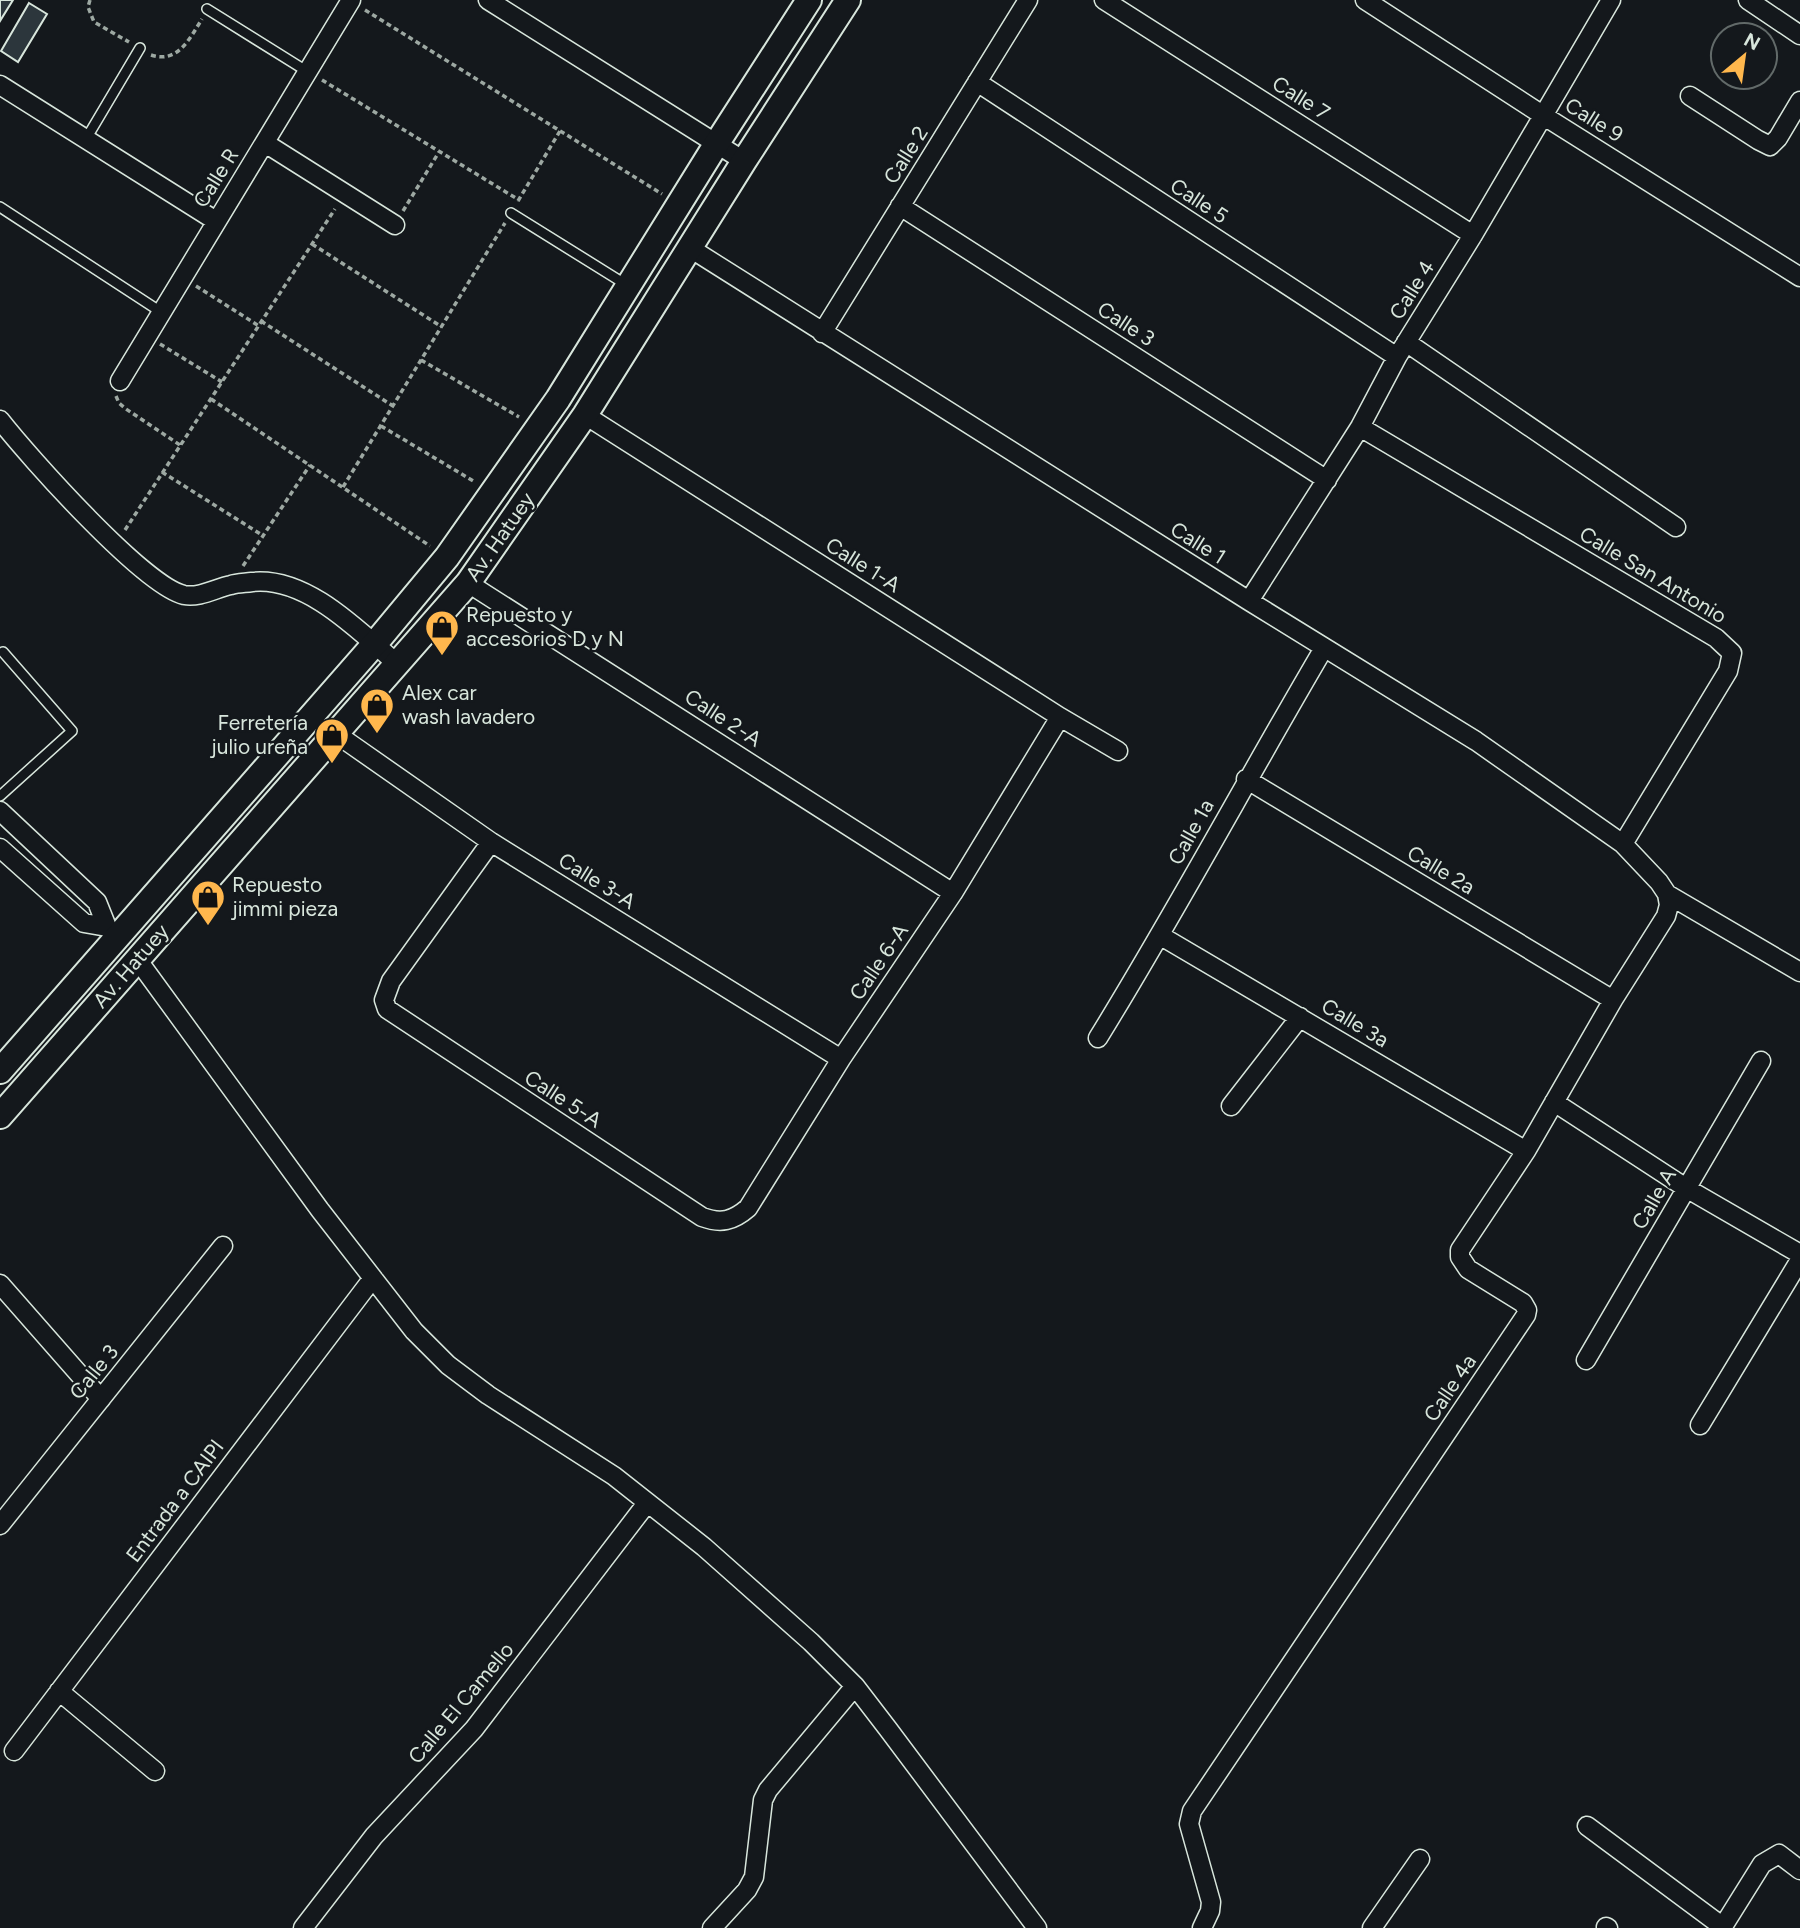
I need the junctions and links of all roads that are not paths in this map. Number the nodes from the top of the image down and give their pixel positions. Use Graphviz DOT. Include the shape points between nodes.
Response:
graph roads {
  1 [pos="488,0"];
  2 [pos="809,0"];
  3 [pos="848,0"];
  4 [pos="1028,0"];
  5 [pos="1104,0"];
  6 [pos="1365,0"];
  7 [pos="1611,0"];
  8 [pos="1748,0"];
  9 [pos="351,1"];
  10 [pos="208,9"];
  11 [pos="1800,35"];
  12 [pos="140,48"];
  13 [pos="308,72"];
  14 [pos="977,82"];
  15 [pos="0,85"];
  16 [pos="1690,96"];
  17 [pos="1800,102"];
  18 [pos="1544,116"];
  19 [pos="86,139"];
  20 [pos="265,143"];
  21 [pos="717,143"];
  22 [pos="744,161"];
  23 [pos="900,206"];
  24 [pos="0,207"];
  25 [pos="511,213"];
  26 [pos="216,221"];
  27 [pos="395,225"];
  28 [pos="1473,235"];
  29 [pos="690,248"];
  30 [pos="1800,276"];
  31 [pos="629,287"];
  32 [pos="162,312"];
  33 [pos="822,333"];
  34 [pos="1402,349"];
  35 [pos="120,381"];
  36 [pos="586,415"];
  37 [pos="0,420"];
  38 [pos="1360,427"];
  39 [pos="1327,480"];
  40 [pos="1676,527"];
  41 [pos="468,583"];
  42 [pos="1249,601"];
  43 [pos="374,644"];
  44 [pos="1324,648"];
  45 [pos="3,652"];
  46 [pos="396,663"];
  47 [pos="1060,717"];
  48 [pos="335,733"];
  49 [pos="1118,751"];
  50 [pos="1246,779"];
  51 [pos="0,796"];
  52 [pos="0,811"];
  53 [pos="491,842"];
  54 [pos="1623,844"];
  55 [pos="2,854"];
  56 [pos="953,893"];
  57 [pos="1667,894"];
  58 [pos="112,932"];
  59 [pos="1161,936"];
  60 [pos="137,959"];
  61 [pos="1800,972"];
  62 [pos="1613,1000"];
  63 [pos="1300,1017"];
  64 [pos="1098,1038"];
  65 [pos="841,1059"];
  66 [pos="1761,1061"];
  67 [pos="0,1071"];
  68 [pos="1553,1102"];
  69 [pos="1231,1106"];
  70 [pos="0,1116"];
  71 [pos="1526,1151"];
  72 [pos="1686,1188"];
  73 [pos="726,1221"];
  74 [pos="223,1246"];
  75 [pos="1800,1254"];
  76 [pos="1800,1260"];
  77 [pos="373,1278"];
  78 [pos="0,1284"];
  79 [pos="1586,1360"];
  80 [pos="101,1399"];
  81 [pos="1700,1425"];
  82 [pos="647,1503"];
  83 [pos="0,1525"];
  84 [pos="855,1686"];
  85 [pos="59,1691"];
  86 [pos="14,1751"];
  87 [pos="155,1771"];
  88 [pos="1587,1826"];
  89 [pos="1420,1859"];
  90 [pos="1800,1870"];
  91 [pos="303,1928"];
  92 [pos="712,1928"];
  93 [pos="1037,1928"];
  94 [pos="1202,1928"];
  95 [pos="1372,1928"];
  96 [pos="1722,1928"];
  1 -- 21 [label="street"];
  2 -- 21 [label="main road, Av. Hatuey"];
  3 -- 22 [label="main road, Av. Hatuey"];
  4 -- 14 [label="street, Calle 2"];
  5 -- 28 [label="street, Calle 7"];
  6 -- 18 [label="street, Calle 9"];
  7 -- 18 [label="street, Calle 4"];
  8 -- 11 [label="street"];
  9 -- 13 [label="street, Calle R"];
  10 -- 13 [label="lane"];
  12 -- 19 [label="lane"];
  13 -- 20 [label="street, Calle R"];
  14 -- 23 [label="street, Calle 2"];
  14 -- 34 [label="street, Calle 5"];
  15 -- 19 [label="street"];
  16 -- 17 [label="street" via="1770,146"];
  18 -- 28 [label="street, Calle 4"];
  18 -- 30 [label="street, Calle 9"];
  19 -- 26 [label="street"];
  20 -- 26 [label="street, Calle R"];
  20 -- 27 [label="street"];
  21 -- 22 [label="street"];
  21 -- 31 [label="main road, Av. Hatuey"];
  22 -- 29 [label="main road, Av. Hatuey"];
  23 -- 33 [label="street, Calle 2"];
  23 -- 39 [label="street, Calle 3"];
  24 -- 32 [label="lane"];
  25 -- 31 [label="lane"];
  26 -- 32 [label="street, Calle R"];
  28 -- 34 [label="street, Calle 4"];
  29 -- 33 [label="street, Calle 1"];
  29 -- 36 [label="main road, Av. Hatuey"];
  31 -- 43 [label="main road, Av. Hatuey" via="447,557"];
  32 -- 35 [label="street, Calle R"];
  33 -- 42 [label="street, Calle 1"];
  34 -- 38 [label="street, Calle 4"];
  34 -- 40 [label="street, Calle 5"];
  36 -- 41 [label="main road, Av. Hatuey"];
  36 -- 47 [label="street, Calle 1-A"];
  37 -- 43 [label="street" via="25,452 153,579 187,596 266,581 297,589 333,610"];
  38 -- 39 [label="street, Calle 4"];
  38 -- 54 [label="street, Calle San Antonio" via="1716,638 1732,653 1728,671"];
  39 -- 42 [label="street, Calle 4"];
  41 -- 46 [label="main road, Av. Hatuey"];
  41 -- 56 [label="street, Calle 2-A"];
  42 -- 44 [label="street, Calle 1"];
  43 -- 46 [label="street"];
  43 -- 58 [label="main road, Av. Hatuey"];
  44 -- 50 [label="street, Calle 1a"];
  44 -- 54 [label="street, Calle 1" via="1476,741"];
  45 -- 51 [label="lane" via="72,731"];
  46 -- 48 [label="main road, Av. Hatuey"];
  47 -- 49 [label="street, Calle 1-A"];
  47 -- 56 [label="street, Calle 6-A"];
  48 -- 53 [label="street, Calle 3-A"];
  48 -- 60 [label="main road, Av. Hatuey"];
  50 -- 59 [label="street, Calle 1a"];
  50 -- 62 [label="street, Calle 2a"];
  52 -- 58 [label="street" via="97,902"];
  53 -- 65 [label="street, Calle 3-A"];
  53 -- 73 [label="street, Calle 5-A" via="391,981 384,1000 387,1009 702,1217"];
  54 -- 57 [label="street, Calle 1"];
  55 -- 58 [label="street" via="84,923"];
  56 -- 65 [label="street, Calle 6-A"];
  57 -- 61 [label="street"];
  57 -- 62 [label="street, Calle 4a" via="1666,916"];
  58 -- 67 [label="main road, Av. Hatuey"];
  59 -- 63 [label="street, Calle 3a"];
  59 -- 64 [label="street, Calle 1a"];
  60 -- 70 [label="main road, Av. Hatuey"];
  60 -- 77 [label="street"];
  62 -- 68 [label="street, Calle 4a"];
  63 -- 69 [label="street"];
  63 -- 71 [label="street, Calle 3a"];
  65 -- 73 [label="street, Calle 6-A" via="748,1208"];
  66 -- 72 [label="street, Calle A"];
  68 -- 71 [label="street, Calle 4a"];
  68 -- 72 [label="street"];
  71 -- 94 [label="street, Calle 4a" via="1464,1243 1460,1257 1468,1269 1523,1303 1526,1315 1192,1811 1189,1824 1212,1902"];
  72 -- 75 [label="street"];
  72 -- 79 [label="street, Calle A"];
  74 -- 80 [label="street, Calle 3"];
  76 -- 81 [label="street"];
  77 -- 82 [label="street" via="414,1331 448,1365"];
  77 -- 85 [label="street, Entrada a CAIPI"];
  78 -- 80 [label="street"];
  80 -- 83 [label="street, Calle 3"];
  82 -- 84 [label="street" via="811,1642"];
  82 -- 91 [label="street, Calle El Camello" via="474,1729 374,1836"];
  84 -- 92 [label="street" via="768,1790 754,1877"];
  84 -- 93 [label="street"];
  85 -- 86 [label="street, Entrada a CAIPI"];
  85 -- 87 [label="street"];
  88 -- 96 [label="street"];
  89 -- 95 [label="street"];
  90 -- 96 [label="street" via="1779,1854 1762,1864"];
}
